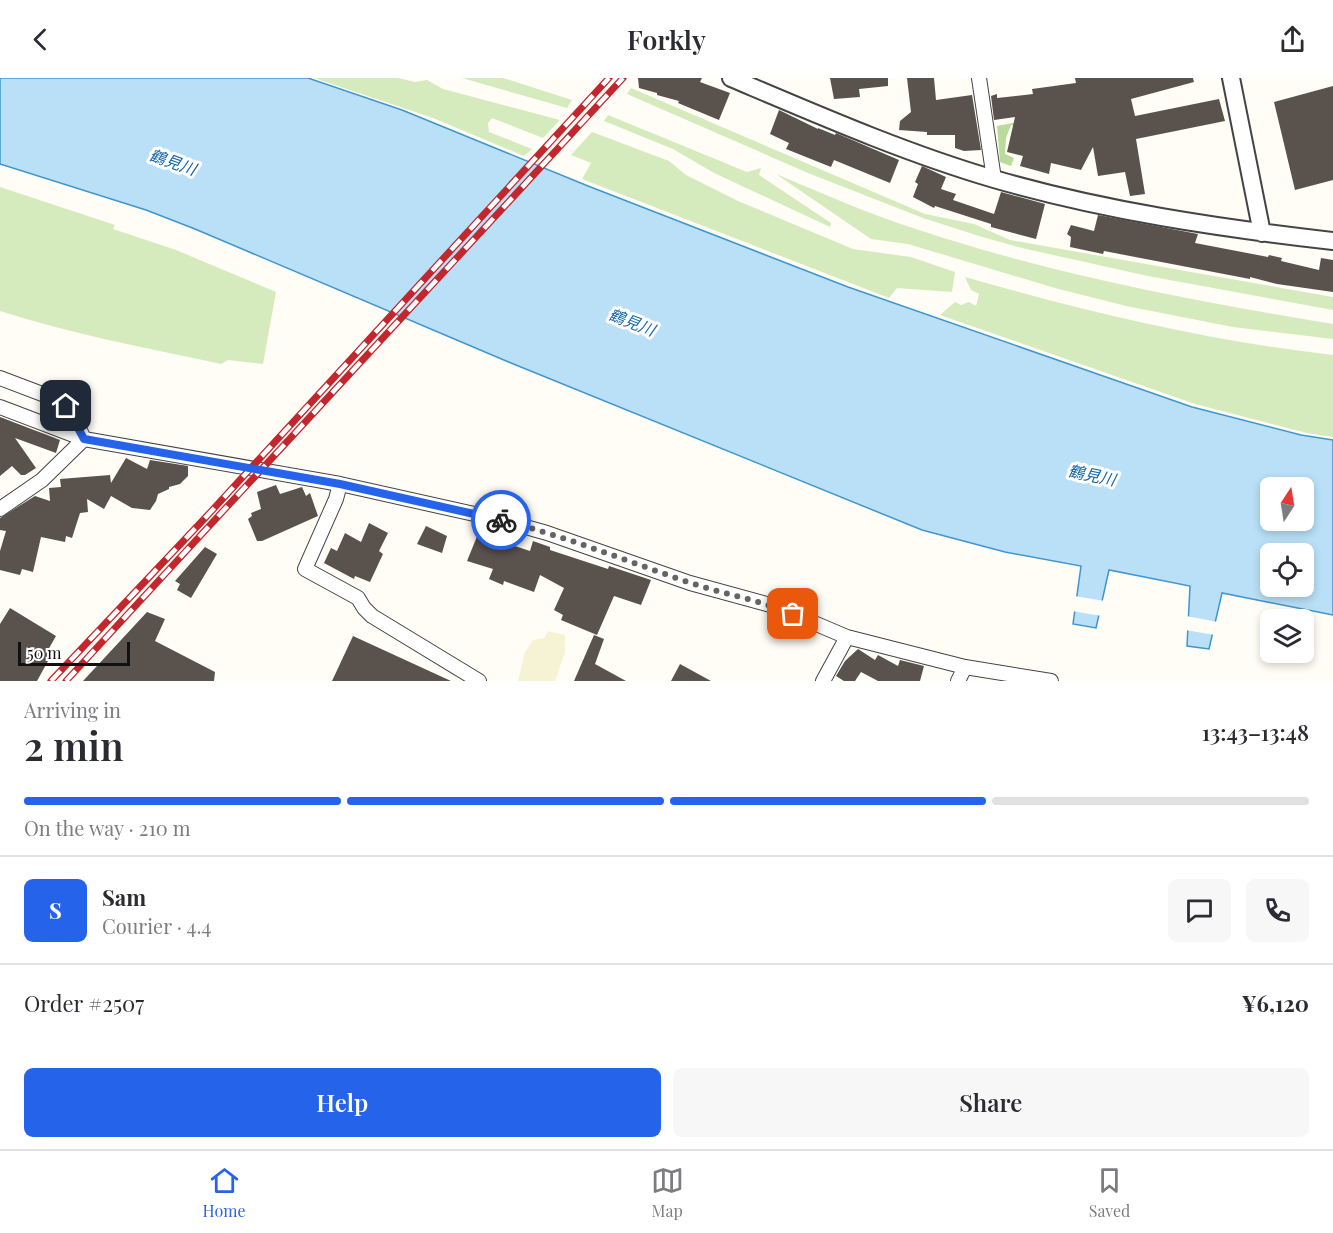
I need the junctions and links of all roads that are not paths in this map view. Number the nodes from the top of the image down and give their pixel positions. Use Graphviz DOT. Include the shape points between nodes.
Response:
graph roads {
  1 [pos="979,78"];
  2 [pos="1231,78"];
  3 [pos="738,80"];
  4 [pos="993,178"];
  5 [pos="1262,233"];
  6 [pos="1333,241"];
  7 [pos="0,378"];
  8 [pos="0,407"];
  9 [pos="84,439"];
  10 [pos="340,484"];
  11 [pos="0,509"];
  12 [pos="847,637"];
  13 [pos="965,667"];
  14 [pos="479,681"];
  15 [pos="823,681"];
  16 [pos="958,681"];
  17 [pos="1051,681"];
  1 -- 4 [label="street"];
  2 -- 5 [label="street"];
  3 -- 4 [label="street" via="845,125"];
  4 -- 5 [label="street" via="1129,211"];
  5 -- 6 [label="street"];
  7 -- 9 [label="street" via="58,400 72,413"];
  8 -- 9 [label="street"];
  9 -- 10 [label="street"];
  9 -- 11 [label="street" via="42,480"];
  10 -- 12 [label="street" via="525,526 690,583 774,606"];
  10 -- 14 [label="street" via="305,569 358,598 372,616"];
  12 -- 13 [label="street"];
  12 -- 15 [label="street"];
  13 -- 16 [label="street"];
  13 -- 17 [label="street"];
}
